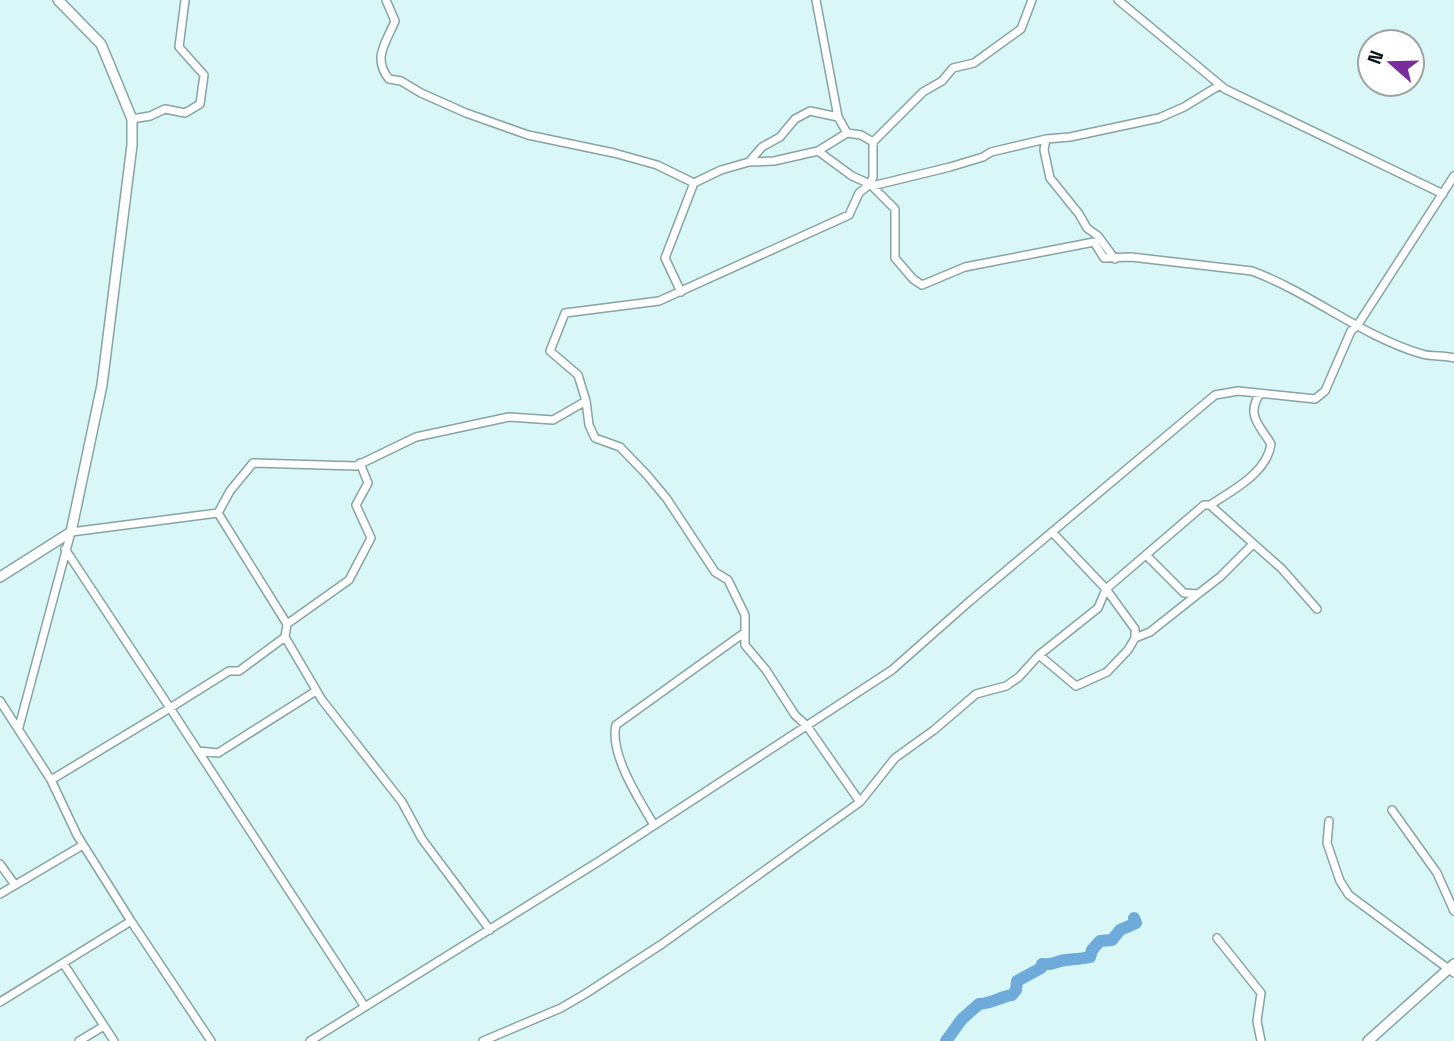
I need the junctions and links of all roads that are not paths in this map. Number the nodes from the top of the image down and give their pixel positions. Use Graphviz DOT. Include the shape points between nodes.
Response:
graph roads {
  1 [pos="58,0"];
  2 [pos="185,0"];
  3 [pos="386,0"];
  4 [pos="817,0"];
  5 [pos="1032,0"];
  6 [pos="1118,0"];
  7 [pos="1220,85"];
  8 [pos="838,117"];
  9 [pos="132,119"];
  10 [pos="847,133"];
  11 [pos="1046,139"];
  12 [pos="873,142"];
  13 [pos="818,151"];
  14 [pos="749,162"];
  15 [pos="1454,176"];
  16 [pos="694,183"];
  17 [pos="871,185"];
  18 [pos="1443,194"];
  19 [pos="1115,259"];
  20 [pos="681,292"];
  21 [pos="1357,326"];
  22 [pos="1454,358"];
  23 [pos="1261,394"];
  24 [pos="586,401"];
  25 [pos="360,463"];
  26 [pos="1210,505"];
  27 [pos="218,513"];
  28 [pos="71,532"];
  29 [pos="1053,533"];
  30 [pos="59,540"];
  31 [pos="1252,545"];
  32 [pos="66,551"];
  33 [pos="1146,555"];
  34 [pos="0,577"];
  35 [pos="1106,589"];
  36 [pos="1198,594"];
  37 [pos="1317,609"];
  38 [pos="287,624"];
  39 [pos="744,633"];
  40 [pos="285,637"];
  41 [pos="1135,638"];
  42 [pos="1039,655"];
  43 [pos="316,691"];
  44 [pos="0,701"];
  45 [pos="170,708"];
  46 [pos="807,726"];
  47 [pos="19,727"];
  48 [pos="198,751"];
  49 [pos="51,780"];
  50 [pos="860,802"];
  51 [pos="1392,810"];
  52 [pos="1329,821"];
  53 [pos="654,825"];
  54 [pos="83,845"];
  55 [pos="0,864"];
  56 [pos="15,885"];
  57 [pos="0,894"];
  58 [pos="1454,911"];
  59 [pos="131,921"];
  60 [pos="490,930"];
  61 [pos="1217,938"];
  62 [pos="63,963"];
  63 [pos="1452,969"];
  64 [pos="0,1002"];
  65 [pos="365,1007"];
  66 [pos="104,1026"];
  67 [pos="79,1041"];
  68 [pos="114,1041"];
  69 [pos="211,1041"];
  70 [pos="310,1041"];
  71 [pos="483,1041"];
  72 [pos="1261,1041"];
  73 [pos="1368,1041"];
  1 -- 9 [label="street" via="101,44"];
  2 -- 9 [label="street" via="179,47 204,75 200,104 185,113 165,108"];
  3 -- 16 [label="street" via="395,21 379,58 389,79 528,135 657,165"];
  4 -- 8 [label="street"];
  5 -- 12 [label="street" via="1021,29 974,63 953,68"];
  6 -- 7 [label="street"];
  7 -- 11 [label="street" via="1159,118"];
  7 -- 18 [label="street"];
  8 -- 10 [label="street"];
  8 -- 14 [label="street" via="810,111"];
  9 -- 28 [label="street" via="102,385"];
  10 -- 12 [label="street"];
  10 -- 13 [label="street"];
  11 -- 17 [label="street"];
  11 -- 19 [label="street" via="1050,178"];
  12 -- 17 [label="street"];
  13 -- 14 [label="street"];
  13 -- 17 [label="street"];
  14 -- 16 [label="street"];
  15 -- 18 [label="street"];
  16 -- 20 [label="street" via="665,258"];
  17 -- 19 [label="street" via="895,209 895,258 922,285 965,267 1094,242 1104,258"];
  17 -- 20 [label="street" via="859,193 849,215"];
  18 -- 21 [label="street"];
  19 -- 21 [label="street" via="1252,271"];
  20 -- 24 [label="street" via="650,304 565,313 550,351 578,375"];
  21 -- 22 [label="street" via="1423,354"];
  21 -- 23 [label="street" via="1325,391 1315,399"];
  23 -- 26 [label="street" via="1254,410 1256,424 1271,444 1269,458"];
  23 -- 29 [label="street" via="1215,394"];
  24 -- 25 [label="street" via="553,420 509,417 416,437"];
  24 -- 39 [label="street" via="595,438 620,447 647,475 715,572 728,580 746,615"];
  25 -- 27 [label="street" via="253,463"];
  25 -- 38 [label="street" via="368,483 356,505 371,538 349,580"];
  26 -- 31 [label="street"];
  26 -- 33 [label="street" via="1204,505"];
  27 -- 28 [label="street"];
  27 -- 38 [label="street"];
  28 -- 30 [label="street"];
  28 -- 32 [label="street"];
  29 -- 35 [label="street"];
  29 -- 46 [label="street" via="892,670"];
  30 -- 32 [label="street"];
  30 -- 34 [label="street"];
  31 -- 36 [label="street"];
  31 -- 37 [label="street" via="1282,569"];
  32 -- 45 [label="street"];
  32 -- 47 [label="street"];
  33 -- 35 [label="street"];
  33 -- 36 [label="street" via="1184,593"];
  35 -- 41 [label="street" via="1135,629"];
  35 -- 42 [label="street" via="1098,608"];
  36 -- 41 [label="street" via="1150,632"];
  38 -- 40 [label="street"];
  39 -- 46 [label="street" via="745,645"];
  39 -- 53 [label="street" via="616,725 621,761"];
  40 -- 43 [label="street"];
  40 -- 45 [label="street" via="239,671 229,671"];
  41 -- 42 [label="street" via="1107,672 1076,686"];
  42 -- 50 [label="street" via="1013,682 976,694 895,758"];
  43 -- 48 [label="street" via="218,752"];
  43 -- 60 [label="street" via="402,802 422,839"];
  44 -- 47 [label="street"];
  45 -- 48 [label="street"];
  45 -- 49 [label="street"];
  46 -- 50 [label="street"];
  46 -- 53 [label="street"];
  47 -- 49 [label="street"];
  48 -- 65 [label="street"];
  49 -- 54 [label="street"];
  50 -- 71 [label="street" via="585,994"];
  51 -- 58 [label="street" via="1437,873"];
  52 -- 63 [label="street" via="1327,843 1349,895"];
  53 -- 60 [label="street"];
  54 -- 56 [label="street"];
  54 -- 59 [label="street"];
  55 -- 56 [label="street"];
  56 -- 57 [label="street"];
  59 -- 62 [label="street"];
  59 -- 69 [label="street"];
  60 -- 65 [label="street"];
  61 -- 72 [label="street" via="1261,993 1257,1021"];
  62 -- 64 [label="street"];
  62 -- 66 [label="street"];
  63 -- 73 [label="street"];
  65 -- 70 [label="street"];
  66 -- 67 [label="street"];
  66 -- 68 [label="street"];
}
